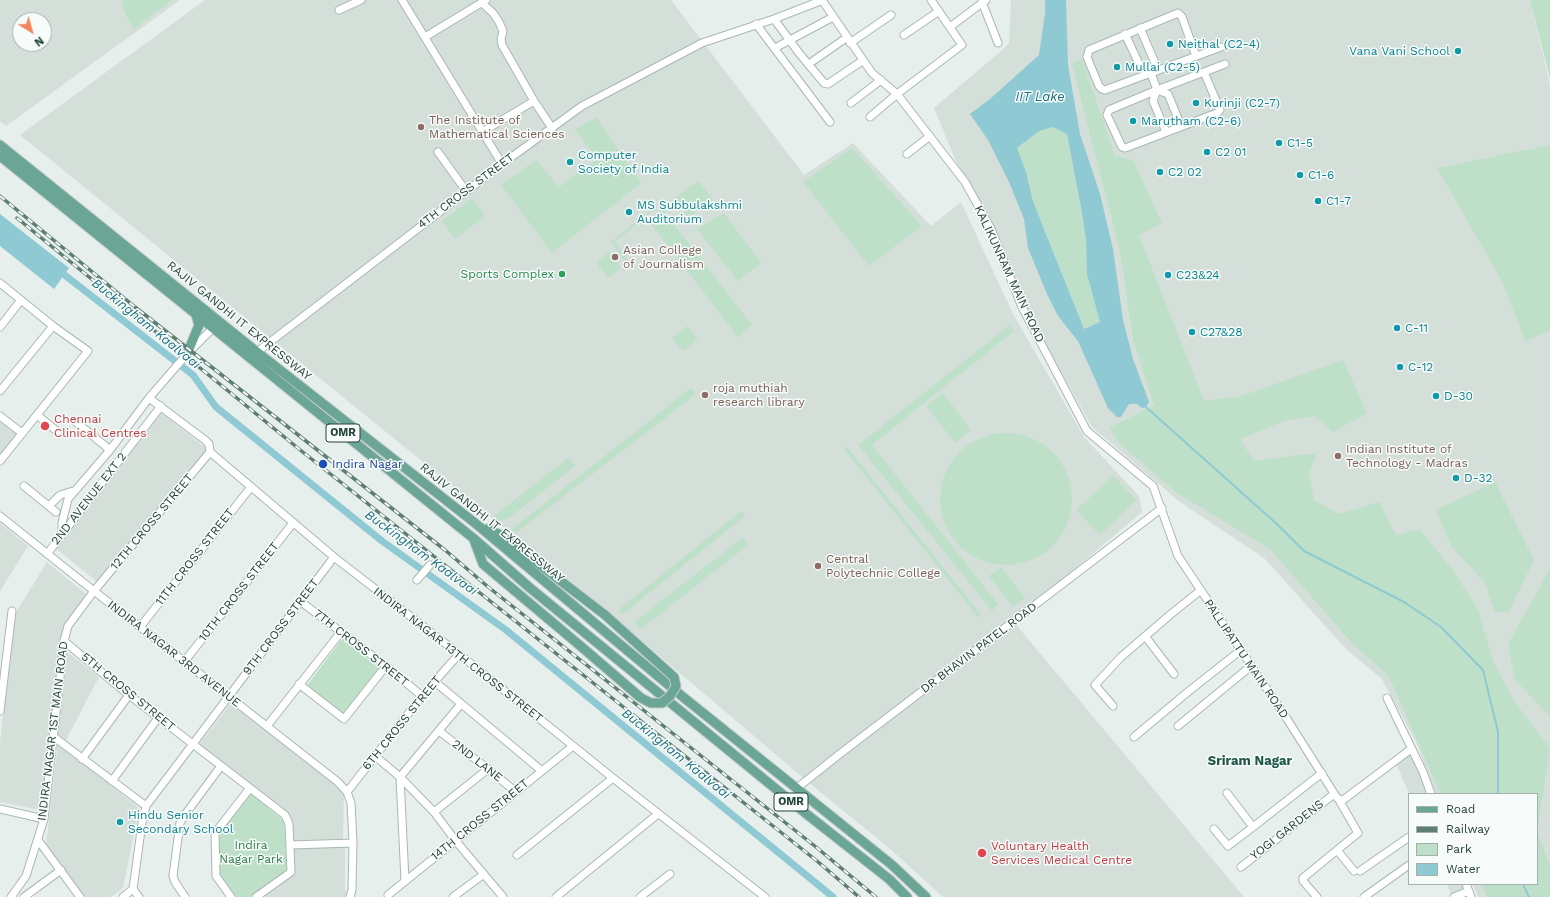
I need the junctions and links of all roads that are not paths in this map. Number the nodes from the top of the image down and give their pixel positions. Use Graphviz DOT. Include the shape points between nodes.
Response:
graph roads {
  1 [pos="361,0"];
  2 [pos="402,0"];
  3 [pos="823,0"];
  4 [pos="933,1"];
  5 [pos="984,1"];
  6 [pos="484,2"];
  7 [pos="339,10"];
  8 [pos="939,11"];
  9 [pos="890,15"];
  10 [pos="833,17"];
  11 [pos="774,19"];
  12 [pos="756,24"];
  13 [pos="950,27"];
  14 [pos="1140,28"];
  15 [pos="1125,34"];
  16 [pos="904,35"];
  17 [pos="425,37"];
  18 [pos="789,40"];
  19 [pos="848,40"];
  20 [pos="998,43"];
  21 [pos="1221,47"];
  22 [pos="776,48"];
  23 [pos="1196,56"];
  24 [pos="813,61"];
  25 [pos="862,61"];
  26 [pos="1225,64"];
  27 [pos="1204,72"];
  28 [pos="1150,73"];
  29 [pos="881,80"];
  30 [pos="1157,90"];
  31 [pos="896,94"];
  32 [pos="534,101"];
  33 [pos="850,103"];
  34 [pos="870,116"];
  35 [pos="830,122"];
  36 [pos="1181,126"];
  37 [pos="552,128"];
  38 [pos="482,132"];
  39 [pos="1166,132"];
  40 [pos="930,136"];
  41 [pos="0,145"];
  42 [pos="438,152"];
  43 [pos="907,154"];
  44 [pos="0,156"];
  45 [pos="502,164"];
  46 [pos="466,191"];
  47 [pos="0,283"];
  48 [pos="21,300"];
  49 [pos="196,315"];
  50 [pos="216,325"];
  51 [pos="53,326"];
  52 [pos="0,327"];
  53 [pos="257,352"];
  54 [pos="187,354"];
  55 [pos="0,391"];
  56 [pos="149,398"];
  57 [pos="161,406"];
  58 [pos="37,415"];
  59 [pos="0,416"];
  60 [pos="76,422"];
  61 [pos="58,432"];
  62 [pos="22,433"];
  63 [pos="110,450"];
  64 [pos="210,452"];
  65 [pos="0,461"];
  66 [pos="24,486"];
  67 [pos="251,487"];
  68 [pos="74,491"];
  69 [pos="49,506"];
  70 [pos="1162,508"];
  71 [pos="56,512"];
  72 [pos="0,516"];
  73 [pos="293,523"];
  74 [pos="475,523"];
  75 [pos="62,535"];
  76 [pos="473,538"];
  77 [pos="47,554"];
  78 [pos="334,557"];
  79 [pos="430,565"];
  80 [pos="417,580"];
  81 [pos="1201,590"];
  82 [pos="94,591"];
  83 [pos="300,601"];
  84 [pos="12,610"];
  85 [pos="140,627"];
  86 [pos="341,632"];
  87 [pos="1145,636"];
  88 [pos="64,641"];
  89 [pos="1241,650"];
  90 [pos="459,654"];
  91 [pos="184,662"];
  92 [pos="386,666"];
  93 [pos="1251,666"];
  94 [pos="1174,674"];
  95 [pos="434,681"];
  96 [pos="300,684"];
  97 [pos="129,695"];
  98 [pos="228,696"];
  99 [pos="422,696"];
  100 [pos="1387,698"];
  101 [pos="461,704"];
  102 [pos="1113,706"];
  103 [pos="0,711"];
  104 [pos="158,718"];
  105 [pos="267,726"];
  106 [pos="1178,726"];
  107 [pos="439,731"];
  108 [pos="54,737"];
  109 [pos="1134,737"];
  110 [pos="192,744"];
  111 [pos="573,746"];
  112 [pos="1411,749"];
  113 [pos="375,756"];
  114 [pos="82,759"];
  115 [pos="222,766"];
  116 [pos="488,769"];
  117 [pos="542,771"];
  118 [pos="1322,773"];
  119 [pos="400,777"];
  120 [pos="613,778"];
  121 [pos="112,781"];
  122 [pos="250,788"];
  123 [pos="797,788"];
  124 [pos="347,792"];
  125 [pos="516,792"];
  126 [pos="1227,793"];
  127 [pos="1431,793"];
  128 [pos="1334,794"];
  129 [pos="1341,800"];
  130 [pos="146,806"];
  131 [pos="0,809"];
  132 [pos="434,812"];
  133 [pos="658,814"];
  134 [pos="44,819"];
  135 [pos="1253,827"];
  136 [pos="1214,829"];
  137 [pos="1408,838"];
  138 [pos="38,840"];
  139 [pos="455,840"];
  140 [pos="353,843"];
  141 [pos="290,845"];
  142 [pos="1337,850"];
  143 [pos="517,855"];
  144 [pos="1408,866"];
  145 [pos="1241,867"];
  146 [pos="61,870"];
  147 [pos="484,874"];
  148 [pos="670,874"];
  149 [pos="404,881"];
  150 [pos="133,889"];
  151 [pos="1469,891"];
  152 [pos="388,895"];
  153 [pos="11,897"];
  154 [pos="24,897"];
  155 [pos="80,897"];
  156 [pos="122,897"];
  157 [pos="139,897"];
  158 [pos="185,897"];
  159 [pos="231,897"];
  160 [pos="256,897"];
  161 [pos="350,897"];
  162 [pos="453,897"];
  163 [pos="503,897"];
  164 [pos="556,897"];
  165 [pos="640,897"];
  166 [pos="765,897"];
  167 [pos="907,897"];
  168 [pos="926,897"];
  169 [pos="1317,897"];
  170 [pos="1364,897"];
  171 [pos="1454,897"];
  1 -- 7 [label="street"];
  2 -- 17 [label="street"];
  3 -- 10 [label="street, KALIKUNRAM MAIN ROAD"];
  3 -- 11 [label="street, 4TH CROSS STREET"];
  4 -- 8 [label="street"];
  5 -- 13 [label="street"];
  5 -- 20 [label="street"];
  6 -- 17 [label="street"];
  6 -- 32 [label="street" via="499,22 503,31 502,45"];
  8 -- 13 [label="street"];
  8 -- 16 [label="street"];
  9 -- 19 [label="street"];
  10 -- 18 [label="street"];
  10 -- 19 [label="street, KALIKUNRAM MAIN ROAD"];
  11 -- 12 [label="street, 4TH CROSS STREET"];
  11 -- 18 [label="street"];
  12 -- 22 [label="street"];
  12 -- 37 [label="street, 4TH CROSS STREET" via="702,43 586,104"];
  13 -- 31 [label="street" via="962,45"];
  14 -- 15 [label="street"];
  14 -- 23 [label="street" via="1180,14"];
  14 -- 28 [label="street" via="1155,63"];
  15 -- 28 [label="street" via="1141,68"];
  15 -- 28 [label="street" via="1087,52 1099,86 1105,90"];
  17 -- 38 [label="street"];
  18 -- 22 [label="street"];
  18 -- 25 [label="street" via="824,83 828,84"];
  19 -- 24 [label="street"];
  19 -- 25 [label="street, KALIKUNRAM MAIN ROAD"];
  21 -- 23 [label="street"];
  22 -- 35 [label="street"];
  23 -- 28 [label="street"];
  25 -- 29 [label="street, KALIKUNRAM MAIN ROAD"];
  26 -- 27 [label="street"];
  27 -- 30 [label="street"];
  27 -- 36 [label="street" via="1220,110"];
  28 -- 30 [label="street"];
  29 -- 31 [label="street, KALIKUNRAM MAIN ROAD"];
  29 -- 33 [label="street"];
  30 -- 36 [label="street" via="1168,94"];
  30 -- 39 [label="street" via="1153,101"];
  30 -- 39 [label="street" via="1109,110 1107,115 1122,147 1125,148"];
  31 -- 34 [label="street"];
  31 -- 40 [label="street, KALIKUNRAM MAIN ROAD"];
  32 -- 37 [label="street"];
  32 -- 38 [label="street"];
  36 -- 39 [label="street"];
  37 -- 45 [label="street, 4TH CROSS STREET"];
  38 -- 45 [label="street"];
  40 -- 43 [label="street"];
  40 -- 70 [label="street, KALIKUNRAM MAIN ROAD" via="965,182 991,229 1022,307 1087,431 1153,486"];
  41 -- 50 [label="main road, RAJIV GANDHI IT EXPRESSWAY / OMR"];
  42 -- 46 [label="street"];
  44 -- 49 [label="main road, RAJIV GANDHI IT EXPRESSWAY / OMR"];
  45 -- 46 [label="street, 4TH CROSS STREET"];
  46 -- 53 [label="street, 4TH CROSS STREET"];
  47 -- 48 [label="street"];
  48 -- 51 [label="street"];
  48 -- 52 [label="street"];
  49 -- 50 [label="main road, RAJIV GANDHI IT EXPRESSWAY / OMR"];
  49 -- 54 [label="main road" via="199,325"];
  50 -- 53 [label="main road, RAJIV GANDHI IT EXPRESSWAY / OMR"];
  50 -- 54 [label="street"];
  50 -- 76 [label="main road, RAJIV GANDHI IT EXPRESSWAY / OMR"];
  51 -- 55 [label="street"];
  51 -- 58 [label="street" via="88,351"];
  53 -- 74 [label="main road, RAJIV GANDHI IT EXPRESSWAY / OMR"];
  54 -- 56 [label="street"];
  56 -- 57 [label="street, INDIRA NAGAR 13TH CROSS STREET"];
  56 -- 63 [label="street"];
  57 -- 64 [label="street, INDIRA NAGAR 13TH CROSS STREET" via="205,440 209,444"];
  57 -- 75 [label="street, 2ND AVENUE EXT 2"];
  58 -- 61 [label="street"];
  58 -- 62 [label="street"];
  59 -- 62 [label="street"];
  60 -- 63 [label="street"];
  62 -- 65 [label="street"];
  63 -- 68 [label="street"];
  64 -- 67 [label="street, INDIRA NAGAR 13TH CROSS STREET"];
  64 -- 82 [label="street, 12TH CROSS STREET"];
  66 -- 69 [label="street"];
  67 -- 73 [label="street, INDIRA NAGAR 13TH CROSS STREET"];
  67 -- 85 [label="street, 11TH CROSS STREET"];
  68 -- 69 [label="street" via="60,495"];
  68 -- 75 [label="street" via="68,499"];
  69 -- 71 [label="street"];
  70 -- 81 [label="street, PALLIPATTU MAIN ROAD" via="1178,556"];
  70 -- 123 [label="street, DR BHAVIN PATEL ROAD"];
  72 -- 77 [label="street, INDIRA NAGAR 3RD AVENUE"];
  73 -- 78 [label="street, INDIRA NAGAR 13TH CROSS STREET"];
  73 -- 91 [label="street, 10TH CROSS STREET"];
  74 -- 76 [label="main road, bridge" via="501,535 605,615 663,665 674,677 676,686 670,696 662,703 651,703 641,698 483,564"];
  74 -- 123 [label="main road, RAJIV GANDHI IT EXPRESSWAY / OMR" via="677,692"];
  75 -- 77 [label="street, 2ND AVENUE EXT 2"];
  76 -- 167 [label="main road, RAJIV GANDHI IT EXPRESSWAY / OMR" via="530,588 889,879"];
  77 -- 82 [label="street, INDIRA NAGAR 3RD AVENUE"];
  78 -- 83 [label="street, 9TH CROSS STREET"];
  78 -- 90 [label="street, INDIRA NAGAR 13TH CROSS STREET"];
  79 -- 80 [label="street"];
  81 -- 87 [label="street"];
  81 -- 89 [label="street, PALLIPATTU MAIN ROAD"];
  82 -- 85 [label="street, INDIRA NAGAR 3RD AVENUE"];
  82 -- 88 [label="street, INDIRA NAGAR 1ST MAIN ROAD" via="68,626"];
  83 -- 86 [label="street, 7TH CROSS STREET"];
  83 -- 98 [label="street, 9TH CROSS STREET"];
  84 -- 103 [label="street"];
  85 -- 91 [label="street, INDIRA NAGAR 3RD AVENUE"];
  86 -- 92 [label="street, 7TH CROSS STREET"];
  86 -- 96 [label="street"];
  87 -- 94 [label="street"];
  87 -- 102 [label="street" via="1095,685"];
  88 -- 97 [label="street, 5TH CROSS STREET"];
  88 -- 108 [label="street, INDIRA NAGAR 1ST MAIN ROAD"];
  89 -- 93 [label="street, PALLIPATTU MAIN ROAD"];
  89 -- 109 [label="street"];
  90 -- 95 [label="street, 6TH CROSS STREET"];
  90 -- 111 [label="street, INDIRA NAGAR 13TH CROSS STREET"];
  91 -- 98 [label="street, INDIRA NAGAR 3RD AVENUE"];
  92 -- 96 [label="street" via="344,719"];
  92 -- 99 [label="street, 7TH CROSS STREET"];
  93 -- 106 [label="street"];
  93 -- 118 [label="street, PALLIPATTU MAIN ROAD"];
  95 -- 99 [label="street, 6TH CROSS STREET"];
  95 -- 101 [label="street"];
  96 -- 105 [label="street"];
  97 -- 104 [label="street, 5TH CROSS STREET"];
  97 -- 114 [label="street"];
  98 -- 105 [label="street, INDIRA NAGAR 3RD AVENUE"];
  98 -- 110 [label="street, 9TH CROSS STREET"];
  99 -- 113 [label="street, 6TH CROSS STREET"];
  100 -- 112 [label="street"];
  101 -- 107 [label="street"];
  101 -- 117 [label="street"];
  104 -- 110 [label="street, 5TH CROSS STREET"];
  104 -- 121 [label="street"];
  105 -- 124 [label="street, INDIRA NAGAR 3RD AVENUE"];
  107 -- 116 [label="street, 2ND LANE"];
  107 -- 119 [label="street"];
  108 -- 114 [label="street"];
  108 -- 134 [label="street, INDIRA NAGAR 1ST MAIN ROAD"];
  110 -- 115 [label="street"];
  110 -- 130 [label="street, 9TH CROSS STREET"];
  111 -- 117 [label="street, 14TH CROSS STREET"];
  111 -- 120 [label="street, INDIRA NAGAR 13TH CROSS STREET"];
  112 -- 127 [label="street"];
  112 -- 129 [label="street"];
  113 -- 119 [label="street"];
  113 -- 124 [label="street, 6TH CROSS STREET"];
  114 -- 121 [label="street"];
  115 -- 122 [label="street"];
  115 -- 158 [label="street" via="180,823 172,876"];
  116 -- 125 [label="street, 2ND LANE"];
  116 -- 132 [label="street"];
  117 -- 125 [label="street, 14TH CROSS STREET"];
  118 -- 128 [label="street, PALLIPATTU MAIN ROAD"];
  118 -- 135 [label="street"];
  119 -- 132 [label="street"];
  119 -- 149 [label="street"];
  120 -- 133 [label="street, INDIRA NAGAR 13TH CROSS STREET"];
  120 -- 143 [label="street"];
  121 -- 130 [label="street"];
  122 -- 141 [label="street" via="285,815 289,824"];
  122 -- 159 [label="street" via="215,833 216,876"];
  123 -- 168 [label="main road, RAJIV GANDHI IT EXPRESSWAY / OMR"];
  124 -- 140 [label="street" via="351,803"];
  125 -- 139 [label="street, 14TH CROSS STREET"];
  126 -- 135 [label="street"];
  128 -- 129 [label="street, PALLIPATTU MAIN ROAD"];
  128 -- 145 [label="street, YOGI GARDENS"];
  129 -- 142 [label="street, PALLIPATTU MAIN ROAD" via="1359,831"];
  130 -- 150 [label="street"];
  131 -- 134 [label="street"];
  132 -- 139 [label="street"];
  133 -- 164 [label="street"];
  133 -- 166 [label="street, INDIRA NAGAR 13TH CROSS STREET"];
  134 -- 138 [label="street, INDIRA NAGAR 1ST MAIN ROAD"];
  135 -- 136 [label="street" via="1228,846"];
  137 -- 142 [label="street" via="1357,871"];
  138 -- 146 [label="street"];
  138 -- 153 [label="street, INDIRA NAGAR 1ST MAIN ROAD" via="26,876"];
  139 -- 147 [label="street"];
  139 -- 149 [label="street, 14TH CROSS STREET"];
  140 -- 141 [label="street"];
  140 -- 161 [label="street"];
  141 -- 160 [label="street" via="291,872"];
  142 -- 169 [label="street" via="1303,878"];
  144 -- 170 [label="street"];
  146 -- 154 [label="street"];
  146 -- 155 [label="street"];
  147 -- 162 [label="street"];
  147 -- 163 [label="street"];
  148 -- 165 [label="street"];
  149 -- 152 [label="street, 14TH CROSS STREET"];
  150 -- 156 [label="street"];
  150 -- 157 [label="street"];
  151 -- 171 [label="street"];
}
